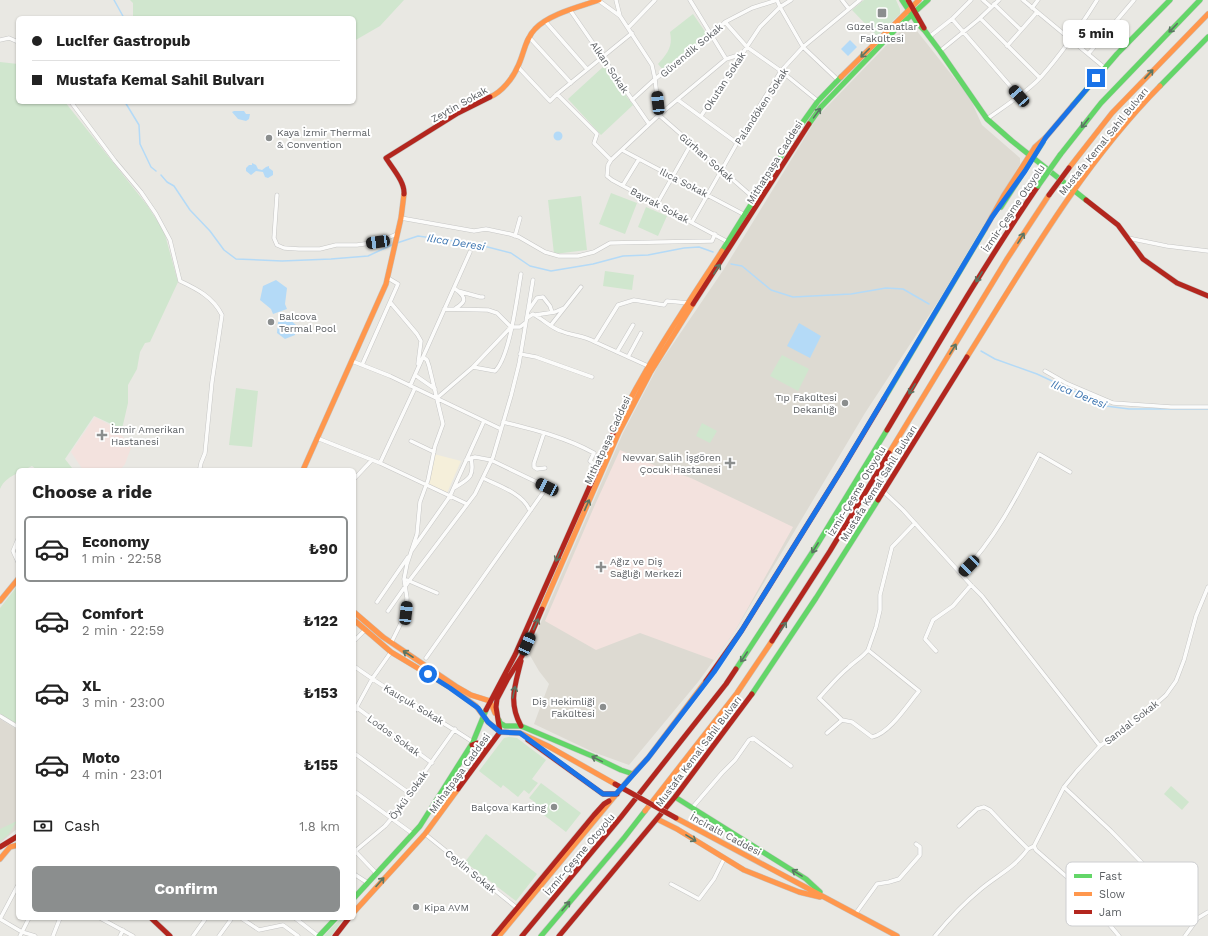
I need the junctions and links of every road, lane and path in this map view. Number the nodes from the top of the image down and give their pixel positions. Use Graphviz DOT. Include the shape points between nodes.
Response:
graph roads {
  1 [pos="599,0"];
  2 [pos="616,0"];
  3 [pos="655,0"];
  4 [pos="690,0"];
  5 [pos="777,0"];
  6 [pos="791,0"];
  7 [pos="842,0"];
  8 [pos="902,0"];
  9 [pos="908,0"];
  10 [pos="920,0"];
  11 [pos="928,0"];
  12 [pos="971,0"];
  13 [pos="983,0"];
  14 [pos="999,0"];
  15 [pos="1023,0"];
  16 [pos="1038,0"];
  17 [pos="1097,0"];
  18 [pos="1134,0"];
  19 [pos="1168,0"];
  20 [pos="1200,0"];
  21 [pos="857,1"];
  22 [pos="993,6"];
  23 [pos="780,7"];
  24 [pos="1032,8"];
  25 [pos="849,9"];
  26 [pos="570,10"];
  27 [pos="912,10"];
  28 [pos="1038,12"];
  29 [pos="1208,14"];
  30 [pos="620,16"];
  31 [pos="902,16"];
  32 [pos="980,18"];
  33 [pos="952,19"];
  34 [pos="545,21"];
  35 [pos="725,22"];
  36 [pos="629,27"];
  37 [pos="1021,30"];
  38 [pos="962,32"];
  39 [pos="632,33"];
  40 [pos="711,36"];
  41 [pos="529,37"];
  42 [pos="929,37"];
  43 [pos="1208,37"];
  44 [pos="0,40"];
  45 [pos="1071,40"];
  46 [pos="16,41"];
  47 [pos="1007,46"];
  48 [pos="746,47"];
  49 [pos="803,48"];
  50 [pos="940,51"];
  51 [pos="1089,53"];
  52 [pos="742,54"];
  53 [pos="602,58"];
  54 [pos="726,59"];
  55 [pos="518,67"];
  56 [pos="1105,68"];
  57 [pos="587,69"];
  58 [pos="781,71"];
  59 [pos="1040,78"];
  60 [pos="655,79"];
  61 [pos="838,80"];
  62 [pos="571,83"];
  63 [pos="557,94"];
  64 [pos="1019,96"];
  65 [pos="632,100"];
  66 [pos="678,100"];
  67 [pos="818,101"];
  68 [pos="72,104"];
  69 [pos="659,114"];
  70 [pos="701,116"];
  71 [pos="987,119"];
  72 [pos="649,124"];
  73 [pos="737,143"];
  74 [pos="691,144"];
  75 [pos="622,150"];
  76 [pos="1031,157"];
  77 [pos="639,159"];
  78 [pos="611,160"];
  79 [pos="721,170"];
  80 [pos="674,177"];
  81 [pos="622,186"];
  82 [pos="1074,189"];
  83 [pos="708,194"];
  84 [pos="277,195"];
  85 [pos="755,199"];
  86 [pos="657,204"];
  87 [pos="745,215"];
  88 [pos="401,218"];
  89 [pos="520,218"];
  90 [pos="692,222"];
  91 [pos="715,234"];
  92 [pos="397,235"];
  93 [pos="515,236"];
  94 [pos="1128,238"];
  95 [pos="728,242"];
  96 [pos="1208,251"];
  97 [pos="470,252"];
  98 [pos="521,274"];
  99 [pos="388,278"];
  100 [pos="533,280"];
  101 [pos="581,287"];
  102 [pos="454,288"];
  103 [pos="458,291"];
  104 [pos="1208,296"];
  105 [pos="483,297"];
  106 [pos="390,302"];
  107 [pos="689,303"];
  108 [pos="565,307"];
  109 [pos="456,308"];
  110 [pos="444,309"];
  111 [pos="552,312"];
  112 [pos="527,313"];
  113 [pos="535,315"];
  114 [pos="526,320"];
  115 [pos="551,325"];
  116 [pos="633,325"];
  117 [pos="511,327"];
  118 [pos="641,333"];
  119 [pos="595,342"];
  120 [pos="617,352"];
  121 [pos="520,354"];
  122 [pos="423,357"];
  123 [pos="628,357"];
  124 [pos="352,361"];
  125 [pos="362,365"];
  126 [pos="648,366"];
  127 [pos="473,367"];
  128 [pos="417,370"];
  129 [pos="1045,371"];
  130 [pos="415,375"];
  131 [pos="592,377"];
  132 [pos="410,386"];
  133 [pos="415,388"];
  134 [pos="434,389"];
  135 [pos="437,398"];
  136 [pos="1208,407"];
  137 [pos="484,421"];
  138 [pos="503,422"];
  139 [pos="501,429"];
  140 [pos="544,433"];
  141 [pos="317,438"];
  142 [pos="412,441"];
  143 [pos="434,452"];
  144 [pos="594,453"];
  145 [pos="602,457"];
  146 [pos="471,458"];
  147 [pos="372,460"];
  148 [pos="466,460"];
  149 [pos="491,460"];
  150 [pos="380,463"];
  151 [pos="598,467"];
  152 [pos="200,468"];
  153 [pos="304,468"];
  154 [pos="545,468"];
  155 [pos="1070,472"];
  156 [pos="356,477"];
  157 [pos="482,478"];
  158 [pos="426,485"];
  159 [pos="453,488"];
  160 [pos="883,491"];
  161 [pos="450,496"];
  162 [pos="467,504"];
  163 [pos="531,510"];
  164 [pos="915,523"];
  165 [pos="16,544"];
  166 [pos="410,554"];
  167 [pos="16,558"];
  168 [pos="962,573"];
  169 [pos="404,578"];
  170 [pos="16,581"];
  171 [pos="409,581"];
  172 [pos="971,585"];
  173 [pos="406,586"];
  174 [pos="1208,587"];
  175 [pos="437,593"];
  176 [pos="0,600"];
  177 [pos="377,602"];
  178 [pos="388,611"];
  179 [pos="356,614"];
  180 [pos="356,622"];
  181 [pos="365,630"];
  182 [pos="356,639"];
  183 [pos="391,643"];
  184 [pos="868,650"];
  185 [pos="936,651"];
  186 [pos="391,652"];
  187 [pos="515,654"];
  188 [pos="522,656"];
  189 [pos="426,658"];
  190 [pos="356,667"];
  191 [pos="372,678"];
  192 [pos="490,701"];
  193 [pos="356,707"];
  194 [pos="0,716"];
  195 [pos="484,717"];
  196 [pos="842,720"];
  197 [pos="500,723"];
  198 [pos="16,726"];
  199 [pos="522,726"];
  200 [pos="455,729"];
  201 [pos="500,732"];
  202 [pos="520,733"];
  203 [pos="827,734"];
  204 [pos="473,744"];
  205 [pos="548,746"];
  206 [pos="1100,746"];
  207 [pos="484,753"];
  208 [pos="356,754"];
  209 [pos="432,763"];
  210 [pos="791,766"];
  211 [pos="633,774"];
  212 [pos="1064,787"];
  213 [pos="356,792"];
  214 [pos="408,793"];
  215 [pos="603,794"];
  216 [pos="615,797"];
  217 [pos="675,798"];
  218 [pos="604,804"];
  219 [pos="692,808"];
  220 [pos="392,819"];
  221 [pos="657,819"];
  222 [pos="959,826"];
  223 [pos="413,834"];
  224 [pos="425,834"];
  225 [pos="16,837"];
  226 [pos="916,844"];
  227 [pos="16,846"];
  228 [pos="1034,846"];
  229 [pos="0,847"];
  230 [pos="356,849"];
  231 [pos="1028,849"];
  232 [pos="356,853"];
  233 [pos="0,859"];
  234 [pos="724,859"];
  235 [pos="1142,862"];
  236 [pos="376,873"];
  237 [pos="356,875"];
  238 [pos="1066,877"];
  239 [pos="368,883"];
  240 [pos="671,884"];
  241 [pos="16,889"];
  242 [pos="356,896"];
  243 [pos="827,898"];
  244 [pos="517,908"];
  245 [pos="356,910"];
  246 [pos="1208,912"];
  247 [pos="856,913"];
  248 [pos="1198,918"];
  249 [pos="0,919"];
  250 [pos="28,920"];
  251 [pos="59,920"];
  252 [pos="104,920"];
  253 [pos="158,920"];
  254 [pos="205,920"];
  255 [pos="230,920"];
  256 [pos="244,920"];
  257 [pos="298,920"];
  258 [pos="334,920"];
  259 [pos="347,920"];
  260 [pos="1110,926"];
  261 [pos="1192,926"];
  262 [pos="123,930"];
  263 [pos="21,934"];
  264 [pos="35,936"];
  265 [pos="53,936"];
  266 [pos="120,936"];
  267 [pos="133,936"];
  268 [pos="170,936"];
  269 [pos="193,936"];
  270 [pos="218,936"];
  271 [pos="298,936"];
  272 [pos="319,936"];
  273 [pos="335,936"];
  274 [pos="494,936"];
  275 [pos="500,936"];
  276 [pos="522,936"];
  277 [pos="541,936"];
  278 [pos="559,936"];
  279 [pos="897,936"];
  280 [pos="935,936"];
  281 [pos="1119,936"];
  282 [pos="1185,936"];
  1 -- 26 [label="main road, Zeytin Sokak"];
  1 -- 30 [label="street"];
  2 -- 30 [label="street"];
  3 -- 36 [label="street"];
  4 -- 40 [label="street"];
  5 -- 23 [label="street"];
  5 -- 35 [label="street, Güvendik Sokak" via="752,8"];
  6 -- 23 [label="street, Okutan Sokak"];
  7 -- 25 [label="street"];
  8 -- 27 [label="main road"];
  8 -- 31 [label="main road"];
  9 -- 27 [label="main road"];
  10 -- 27 [label="main road, Mithatpaşa Caddesi"];
  11 -- 27 [label="main road, Mithatpaşa Caddesi"];
  12 -- 33 [label="street"];
  13 -- 22 [label="street"];
  14 -- 22 [label="street"];
  15 -- 24 [label="street"];
  16 -- 24 [label="street"];
  17 -- 45 [label="street"];
  18 -- 51 [label="street"];
  19 -- 56 [label="main road"];
  20 -- 276 [label="main road, İzmir-Çeşme Otoyolu, one-way, bridge" via="1101,104 1060,155 1016,218 817,545 726,684 621,817"];
  21 -- 25 [label="street, Palandöken Sokak"];
  22 -- 32 [label="street"];
  22 -- 37 [label="street"];
  23 -- 48 [label="street, Okutan Sokak" via="760,27"];
  23 -- 49 [label="street"];
  24 -- 28 [label="street"];
  25 -- 49 [label="street, Palandöken Sokak"];
  26 -- 34 [label="main road, Zeytin Sokak"];
  26 -- 53 [label="street, Alkan Sokak"];
  27 -- 31 [label="main road, Mithatpaşa Caddesi"];
  27 -- 42 [label="main road" via="918,24"];
  188 -- 27 [label="main road, Mithatpaşa Caddesi, one-way" via="622,427 669,341 821,107"];
  28 -- 37 [label="street"];
  28 -- 45 [label="street"];
  277 -- 29 [label="main road, İzmir-Çeşme Otoyolu, one-way, bridge" via="624,838 738,693 826,558 1007,259 1069,168 1112,114"];
  30 -- 36 [label="street"];
  31 -- 61 [label="main road, Mithatpaşa Caddesi, one-way"];
  32 -- 38 [label="street"];
  32 -- 47 [label="street"];
  33 -- 38 [label="street"];
  33 -- 42 [label="street"];
  34 -- 41 [label="main road, Zeytin Sokak"];
  34 -- 57 [label="street"];
  35 -- 40 [label="street, Güvendik Sokak"];
  35 -- 48 [label="street"];
  36 -- 39 [label="street"];
  37 -- 47 [label="street"];
  38 -- 50 [label="street"];
  38 -- 64 [label="street"];
  39 -- 53 [label="street"];
  39 -- 60 [label="street" via="652,65"];
  40 -- 54 [label="street"];
  40 -- 60 [label="street, Güvendik Sokak"];
  41 -- 55 [label="main road, Zeytin Sokak"];
  41 -- 62 [label="street"];
  42 -- 50 [label="main road"];
  43 -- 82 [label="main road, Mustafa Kemal Sahil Bulvarı" via="1145,101"];
  44 -- 46 [label="street" via="10,38"];
  45 -- 51 [label="street"];
  45 -- 59 [label="street"];
  47 -- 59 [label="street"];
  48 -- 52 [label="street, Okutan Sokak"];
  48 -- 58 [label="street"];
  49 -- 58 [label="street, Palandöken Sokak"];
  49 -- 61 [label="street"];
  50 -- 71 [label="main road"];
  51 -- 56 [label="street"];
  52 -- 54 [label="street"];
  52 -- 70 [label="street, Okutan Sokak"];
  53 -- 57 [label="street"];
  53 -- 65 [label="street, Alkan Sokak"];
  54 -- 66 [label="street"];
  55 -- 63 [label="street" via="550,101"];
  55 -- 88 [label="main road, Zeytin Sokak" via="497,93 458,113 386,158 404,191"];
  56 -- 76 [label="main road"];
  57 -- 62 [label="street"];
  58 -- 67 [label="street"];
  58 -- 73 [label="street, Palandöken Sokak"];
  59 -- 64 [label="street"];
  60 -- 65 [label="street, Güvendik Sokak"];
  60 -- 69 [label="street"];
  61 -- 67 [label="main road, Mithatpaşa Caddesi"];
  62 -- 63 [label="street"];
  63 -- 78 [label="street" via="597,134 594,143"];
  64 -- 71 [label="street"];
  65 -- 72 [label="street, Alkan Sokak"];
  66 -- 69 [label="street"];
  66 -- 70 [label="street"];
  67 -- 85 [label="main road, Mithatpaşa Caddesi" via="798,128"];
  68 -- 152 [label="street" via="156,214 170,240 180,281 207,296 222,315 212,382 206,453"];
  69 -- 72 [label="street"];
  69 -- 74 [label="street, Gürhan Sokak"];
  70 -- 73 [label="street"];
  71 -- 76 [label="main road"];
  72 -- 75 [label="street"];
  73 -- 79 [label="street, Palandöken Sokak"];
  74 -- 79 [label="street, Gürhan Sokak"];
  74 -- 80 [label="street"];
  75 -- 77 [label="street, Ilıca Sokak"];
  75 -- 78 [label="street"];
  76 -- 82 [label="main road"];
  76 -- 211 [label="main road" via="742,630 714,672"];
  77 -- 80 [label="street, Ilıca Sokak"];
  77 -- 81 [label="street"];
  78 -- 81 [label="street, Bayrak Sokak" via="607,176"];
  79 -- 83 [label="street, Palandöken Sokak"];
  79 -- 85 [label="street, Gürhan Sokak"];
  80 -- 83 [label="street, Ilıca Sokak"];
  80 -- 86 [label="street"];
  81 -- 86 [label="street, Bayrak Sokak"];
  82 -- 94 [label="main road" via="1118,225"];
  82 -- 160 [label="main road, Mustafa Kemal Sahil Bulvarı"];
  83 -- 87 [label="street, Ilıca Sokak"];
  83 -- 90 [label="street, Palandöken Sokak"];
  84 -- 92 [label="street" via="274,238 277,245 284,248 320,249 336,245 357,245 378,242"];
  85 -- 87 [label="main road, Mithatpaşa Caddesi"];
  86 -- 90 [label="street, Bayrak Sokak"];
  87 -- 95 [label="main road, Mithatpaşa Caddesi"];
  88 -- 92 [label="main road"];
  88 -- 93 [label="street" via="474,231 486,229"];
  89 -- 93 [label="street"];
  90 -- 91 [label="street, Bayrak Sokak"];
  91 -- 93 [label="street" via="712,241 610,243 594,252 578,256 552,255"];
  91 -- 95 [label="street, Bayrak Sokak"];
  92 -- 99 [label="main road"];
  94 -- 96 [label="street"];
  94 -- 104 [label="main road" via="1144,259 1171,279"];
  95 -- 107 [label="main road, Mithatpaşa Caddesi"];
  97 -- 102 [label="street"];
  98 -- 117 [label="street"];
  99 -- 106 [label="street" via="398,284"];
  99 -- 124 [label="main road" via="384,293"];
  100 -- 112 [label="street"];
  101 -- 108 [label="street"];
  102 -- 103 [label="street"];
  102 -- 110 [label="street"];
  103 -- 105 [label="street"];
  103 -- 109 [label="street" via="464,300"];
  106 -- 125 [label="street"];
  106 -- 128 [label="street" via="421,341"];
  107 -- 119 [label="street" via="667,301 664,305 634,300 618,305"];
  107 -- 126 [label="main road, Mithatpaşa Caddesi"];
  108 -- 111 [label="street"];
  108 -- 115 [label="street"];
  109 -- 110 [label="street"];
  109 -- 117 [label="street" via="497,313"];
  110 -- 122 [label="street"];
  111 -- 112 [label="street" via="543,296 537,298"];
  111 -- 113 [label="street"];
  112 -- 114 [label="street"];
  113 -- 114 [label="street"];
  113 -- 115 [label="street"];
  114 -- 117 [label="street" via="520,327"];
  114 -- 121 [label="street"];
  115 -- 119 [label="street" via="560,331 587,337"];
  116 -- 120 [label="street"];
  117 -- 127 [label="street"];
  117 -- 127 [label="street" via="509,343 500,367 495,371"];
  118 -- 123 [label="street"];
  119 -- 120 [label="street"];
  120 -- 123 [label="street"];
  121 -- 131 [label="street" via="536,357"];
  121 -- 138 [label="street"];
  122 -- 128 [label="street"];
  122 -- 134 [label="street" via="427,360"];
  123 -- 126 [label="street"];
  124 -- 125 [label="street"];
  124 -- 141 [label="main road"];
  125 -- 132 [label="street"];
  126 -- 145 [label="main road, Mithatpaşa Caddesi"];
  127 -- 135 [label="street"];
  128 -- 130 [label="street"];
  129 -- 136 [label="street" via="1113,403"];
  130 -- 132 [label="street"];
  130 -- 134 [label="street"];
  132 -- 133 [label="street"];
  133 -- 135 [label="street"];
  133 -- 150 [label="street"];
  134 -- 135 [label="street"];
  135 -- 137 [label="street"];
  135 -- 143 [label="street" via="442,424"];
  137 -- 139 [label="street"];
  137 -- 148 [label="street"];
  138 -- 139 [label="street"];
  138 -- 140 [label="street"];
  139 -- 149 [label="street"];
  140 -- 144 [label="street" via="564,438"];
  140 -- 154 [label="street" via="534,467"];
  141 -- 147 [label="street"];
  141 -- 153 [label="main road"];
  142 -- 143 [label="street"];
  143 -- 158 [label="street"];
  144 -- 145 [label="street"];
  144 -- 151 [label="street" via="590,461"];
  145 -- 151 [label="main road, Mithatpaşa Caddesi"];
  146 -- 148 [label="street"];
  146 -- 149 [label="street"];
  146 -- 159 [label="street" via="473,466 470,477"];
  147 -- 150 [label="street"];
  147 -- 156 [label="street"];
  148 -- 159 [label="street"];
  149 -- 157 [label="street"];
  149 -- 163 [label="street" via="547,487"];
  150 -- 158 [label="street"];
  151 -- 187 [label="main road, Mithatpaşa Caddesi, one-way"];
  155 -- 168 [label="street" via="1039,454 1010,508 976,558"];
  157 -- 162 [label="street"];
  157 -- 163 [label="street" via="521,497"];
  158 -- 161 [label="street"];
  158 -- 166 [label="street" via="420,502 417,534"];
  159 -- 161 [label="street"];
  160 -- 164 [label="street"];
  160 -- 217 [label="main road, Mustafa Kemal Sahil Bulvarı" via="747,702"];
  161 -- 162 [label="street"];
  161 -- 166 [label="street"];
  162 -- 171 [label="street"];
  163 -- 189 [label="street"];
  164 -- 168 [label="street"];
  164 -- 184 [label="street" via="892,547 880,595 880,610"];
  165 -- 167 [label="street" via="13,551"];
  166 -- 169 [label="street"];
  166 -- 177 [label="street"];
  168 -- 172 [label="street"];
  169 -- 171 [label="street"];
  169 -- 173 [label="street"];
  170 -- 176 [label="main road"];
  171 -- 173 [label="street"];
  171 -- 175 [label="street"];
  172 -- 185 [label="street" via="953,606 933,620 925,639"];
  172 -- 206 [label="street" via="1010,630"];
  173 -- 178 [label="street"];
  173 -- 183 [label="street" via="406,613"];
  174 -- 206 [label="street, Sandal Sokak" via="1196,616 1176,681 1157,703"];
  179 -- 183 [label="main road"];
  180 -- 181 [label="main road"];
  181 -- 182 [label="street"];
  181 -- 186 [label="main road"];
  192 -- 183 [label="main road, one-way" via="467,693"];
  184 -- 196 [label="street" via="819,698"];
  184 -- 196 [label="street" via="919,691 878,736 872,737 852,722"];
  186 -- 191 [label="street"];
  186 -- 195 [label="main road" via="468,700"];
  187 -- 188 [label="main road"];
  187 -- 192 [label="main road, Mithatpaşa Caddesi"];
  188 -- 197 [label="main road, Mithatpaşa Caddesi" via="496,703"];
  199 -- 188 [label="main road, one-way" via="515,718 512,702"];
  190 -- 191 [label="street, Kauçuk Sokak"];
  191 -- 193 [label="street"];
  191 -- 200 [label="street, Kauçuk Sokak"];
  192 -- 195 [label="main road, Mithatpaşa Caddesi"];
  192 -- 197 [label="main road"];
  193 -- 209 [label="street, Lodos Sokak"];
  194 -- 198 [label="street"];
  195 -- 201 [label="main road"];
  195 -- 204 [label="main road, Mithatpaşa Caddesi"];
  196 -- 203 [label="street"];
  197 -- 199 [label="main road" via="505,726"];
  197 -- 201 [label="main road, Mithatpaşa Caddesi"];
  199 -- 205 [label="main road"];
  211 -- 199 [label="main road, one-way"];
  200 -- 204 [label="street, Kauçuk Sokak"];
  200 -- 209 [label="street, Öykü Sokak"];
  201 -- 202 [label="main road"];
  201 -- 207 [label="main road, Mithatpaşa Caddesi"];
  202 -- 205 [label="main road"];
  202 -- 215 [label="main road"];
  204 -- 207 [label="main road" via="481,745"];
  204 -- 223 [label="main road, Mithatpaşa Caddesi"];
  205 -- 243 [label="main road, İnciraltı Caddesi, bridge" via="716,840"];
  206 -- 212 [label="street, Sandal Sokak"];
  207 -- 224 [label="main road, Mithatpaşa Caddesi"];
  208 -- 214 [label="street"];
  209 -- 214 [label="street, Öykü Sokak"];
  210 -- 219 [label="street" via="753,738"];
  211 -- 216 [label="main road"];
  212 -- 228 [label="street, Sandal Sokak"];
  212 -- 235 [label="street"];
  213 -- 220 [label="street"];
  214 -- 220 [label="street, Öykü Sokak"];
  215 -- 216 [label="main road"];
  215 -- 218 [label="main road"];
  216 -- 218 [label="main road"];
  216 -- 275 [label="main road"];
  217 -- 219 [label="main road"];
  217 -- 221 [label="main road, Mustafa Kemal Sahil Bulvarı"];
  218 -- 244 [label="main road"];
  243 -- 219 [label="main road, one-way" via="806,879"];
  220 -- 223 [label="street"];
  220 -- 230 [label="street, Öykü Sokak"];
  221 -- 234 [label="main road, one-way"];
  221 -- 278 [label="main road, Mustafa Kemal Sahil Bulvarı"];
  222 -- 231 [label="street" via="977,809 984,807"];
  223 -- 236 [label="main road, Mithatpaşa Caddesi"];
  224 -- 244 [label="street, Ceylin Sokak"];
  245 -- 224 [label="main road, Mithatpaşa Caddesi, one-way"];
  225 -- 229 [label="main road"];
  226 -- 247 [label="street" via="920,847 920,855 899,878 877,884"];
  227 -- 233 [label="main road" via="10,847"];
  228 -- 231 [label="street"];
  228 -- 238 [label="street"];
  231 -- 280 [label="street" via="1010,868 958,909"];
  232 -- 236 [label="street"];
  234 -- 240 [label="street" via="714,879 699,899"];
  234 -- 243 [label="main road" via="744,870 799,892"];
  236 -- 239 [label="main road, Mithatpaşa Caddesi"];
  237 -- 239 [label="street"];
  239 -- 242 [label="main road, Mithatpaşa Caddesi"];
  241 -- 249 [label="street"];
  243 -- 247 [label="main road, İnciraltı Caddesi"];
  244 -- 274 [label="main road"];
  246 -- 248 [label="street"];
  247 -- 279 [label="main road, İnciraltı Caddesi"];
  249 -- 263 [label="street"];
  250 -- 263 [label="street"];
  251 -- 265 [label="street"];
  252 -- 262 [label="street"];
  253 -- 268 [label="main road"];
  254 -- 269 [label="street"];
  255 -- 270 [label="street"];
  256 -- 271 [label="street" via="259,930 283,925"];
  257 -- 272 [label="street"];
  258 -- 272 [label="main road"];
  259 -- 273 [label="main road"];
  260 -- 281 [label="street"];
  261 -- 282 [label="street"];
  262 -- 266 [label="street"];
  262 -- 267 [label="street"];
  263 -- 264 [label="street"];
}
